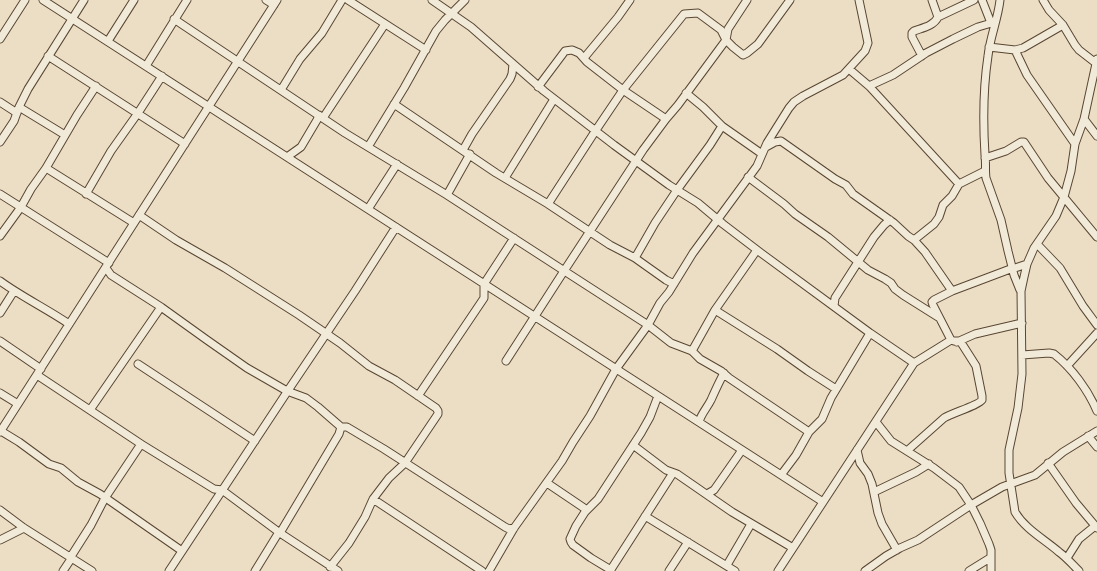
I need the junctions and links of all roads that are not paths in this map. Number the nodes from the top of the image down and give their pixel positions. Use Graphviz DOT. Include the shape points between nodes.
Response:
graph roads {
  1 [pos="25,0"];
  2 [pos="43,0"];
  3 [pos="84,0"];
  4 [pos="134,0"];
  5 [pos="187,0"];
  6 [pos="266,0"];
  7 [pos="342,0"];
  8 [pos="348,0"];
  9 [pos="432,0"];
  10 [pos="464,0"];
  11 [pos="630,0"];
  12 [pos="747,0"];
  13 [pos="790,0"];
  14 [pos="860,0"];
  15 [pos="932,0"];
  16 [pos="974,0"];
  17 [pos="982,0"];
  18 [pos="1000,0"];
  19 [pos="1043,0"];
  20 [pos="276,3"];
  21 [pos="451,13"];
  22 [pos="938,17"];
  23 [pos="72,19"];
  24 [pos="174,19"];
  25 [pos="993,22"];
  26 [pos="386,24"];
  27 [pos="1063,25"];
  28 [pos="0,39"];
  29 [pos="726,40"];
  30 [pos="108,41"];
  31 [pos="989,47"];
  32 [pos="426,50"];
  33 [pos="1015,50"];
  34 [pos="48,56"];
  35 [pos="922,56"];
  36 [pos="584,58"];
  37 [pos="238,61"];
  38 [pos="1097,62"];
  39 [pos="513,64"];
  40 [pos="146,66"];
  41 [pos="849,69"];
  42 [pos="520,71"];
  43 [pos="512,74"];
  44 [pos="162,76"];
  45 [pos="96,86"];
  46 [pos="869,86"];
  47 [pos="538,87"];
  48 [pos="281,90"];
  49 [pos="623,90"];
  50 [pos="686,93"];
  51 [pos="554,99"];
  52 [pos="0,102"];
  53 [pos="394,104"];
  54 [pos="209,106"];
  55 [pos="18,110"];
  56 [pos="138,113"];
  57 [pos="321,117"];
  58 [pos="666,119"];
  59 [pos="1084,119"];
  60 [pos="722,126"];
  61 [pos="777,127"];
  62 [pos="596,130"];
  63 [pos="66,134"];
  64 [pos="1097,136"];
  65 [pos="781,140"];
  66 [pos="0,142"];
  67 [pos="185,144"];
  68 [pos="1075,144"];
  69 [pos="368,147"];
  70 [pos="764,150"];
  71 [pos="466,152"];
  72 [pos="287,157"];
  73 [pos="985,158"];
  74 [pos="637,161"];
  75 [pos="397,164"];
  76 [pos="46,168"];
  77 [pos="985,171"];
  78 [pos="748,177"];
  79 [pos="505,178"];
  80 [pos="959,184"];
  81 [pos="677,190"];
  82 [pos="0,194"];
  83 [pos="86,194"];
  84 [pos="447,195"];
  85 [pos="1064,197"];
  86 [pos="548,204"];
  87 [pos="21,207"];
  88 [pos="368,209"];
  89 [pos="139,215"];
  90 [pos="717,219"];
  91 [pos="890,220"];
  92 [pos="134,223"];
  93 [pos="396,227"];
  94 [pos="590,232"];
  95 [pos="0,236"];
  96 [pos="1097,237"];
  97 [pos="514,238"];
  98 [pos="914,240"];
  99 [pos="1037,244"];
  100 [pos="757,250"];
  101 [pos="635,258"];
  102 [pos="859,262"];
  103 [pos="1027,264"];
  104 [pos="107,265"];
  105 [pos="1013,268"];
  106 [pos="564,271"];
  107 [pos="111,275"];
  108 [pos="100,276"];
  109 [pos="0,281"];
  110 [pos="484,284"];
  111 [pos="674,284"];
  112 [pos="14,291"];
  113 [pos="952,291"];
  114 [pos="1021,291"];
  115 [pos="835,298"];
  116 [pos="827,301"];
  117 [pos="161,306"];
  118 [pos="834,306"];
  119 [pos="715,310"];
  120 [pos="0,313"];
  121 [pos="535,317"];
  122 [pos="939,318"];
  123 [pos="1022,323"];
  124 [pos="69,324"];
  125 [pos="648,325"];
  126 [pos="1097,325"];
  127 [pos="870,333"];
  128 [pos="1097,333"];
  129 [pos="325,334"];
  130 [pos="0,341"];
  131 [pos="954,341"];
  132 [pos="692,351"];
  133 [pos="1022,354"];
  134 [pos="506,361"];
  135 [pos="914,363"];
  136 [pos="138,364"];
  137 [pos="1067,366"];
  138 [pos="616,369"];
  139 [pos="39,372"];
  140 [pos="724,373"];
  141 [pos="836,389"];
  142 [pos="287,391"];
  143 [pos="0,393"];
  144 [pos="418,396"];
  145 [pos="658,396"];
  146 [pos="18,404"];
  147 [pos="90,410"];
  148 [pos="1097,411"];
  149 [pos="697,419"];
  150 [pos="876,422"];
  151 [pos="340,430"];
  152 [pos="0,431"];
  153 [pos="1097,431"];
  154 [pos="809,432"];
  155 [pos="1088,436"];
  156 [pos="255,441"];
  157 [pos="141,444"];
  158 [pos="633,445"];
  159 [pos="1097,448"];
  160 [pos="742,450"];
  161 [pos="857,450"];
  162 [pos="908,450"];
  163 [pos="405,462"];
  164 [pos="848,463"];
  165 [pos="860,463"];
  166 [pos="929,464"];
  167 [pos="1048,464"];
  168 [pos="673,472"];
  169 [pos="782,475"];
  170 [pos="547,482"];
  171 [pos="1010,483"];
  172 [pos="222,490"];
  173 [pos="714,490"];
  174 [pos="874,492"];
  175 [pos="707,494"];
  176 [pos="105,498"];
  177 [pos="373,500"];
  178 [pos="714,500"];
  179 [pos="823,502"];
  180 [pos="971,505"];
  181 [pos="0,510"];
  182 [pos="587,510"];
  183 [pos="645,516"];
  184 [pos="751,524"];
  185 [pos="1096,527"];
  186 [pos="24,528"];
  187 [pos="514,528"];
  188 [pos="279,533"];
  189 [pos="0,540"];
  190 [pos="688,542"];
  191 [pos="792,548"];
  192 [pos="897,550"];
  193 [pos="182,551"];
  194 [pos="70,558"];
  195 [pos="990,558"];
  196 [pos="1067,558"];
  197 [pos="727,565"];
  198 [pos="330,566"];
  199 [pos="780,568"];
  200 [pos="610,570"];
  201 [pos="63,571"];
  202 [pos="92,571"];
  203 [pos="169,571"];
  204 [pos="255,571"];
  205 [pos="338,571"];
  206 [pos="482,571"];
  207 [pos="489,571"];
  208 [pos="669,571"];
  209 [pos="735,571"];
  210 [pos="788,571"];
  211 [pos="865,571"];
  212 [pos="969,571"];
  213 [pos="991,571"];
  214 [pos="1079,571"];
  1 -- 28 [label="street"];
  2 -- 23 [label="street"];
  3 -- 23 [label="street"];
  4 -- 30 [label="street"];
  5 -- 24 [label="street"];
  6 -- 20 [label="street"];
  7 -- 48 [label="street"];
  8 -- 26 [label="street"];
  9 -- 21 [label="street"];
  10 -- 21 [label="street"];
  11 -- 36 [label="street"];
  12 -- 29 [label="street" via="728,30"];
  13 -- 29 [label="street" via="758,44 747,53 743,55"];
  14 -- 41 [label="street" via="868,43"];
  15 -- 22 [label="street"];
  16 -- 22 [label="street"];
  17 -- 25 [label="street"];
  18 -- 25 [label="street"];
  19 -- 27 [label="street"];
  20 -- 37 [label="street"];
  21 -- 32 [label="street"];
  21 -- 39 [label="street"];
  22 -- 35 [label="street" via="933,24 912,33"];
  23 -- 30 [label="street"];
  23 -- 34 [label="street"];
  24 -- 37 [label="street"];
  24 -- 40 [label="street"];
  25 -- 31 [label="street"];
  25 -- 35 [label="street"];
  26 -- 32 [label="street"];
  26 -- 57 [label="street"];
  27 -- 33 [label="street"];
  27 -- 38 [label="street" via="1075,46"];
  29 -- 49 [label="street" via="721,30 698,13 684,14"];
  29 -- 50 [label="street"];
  30 -- 40 [label="street"];
  31 -- 33 [label="street"];
  31 -- 73 [label="street" via="985,78"];
  32 -- 53 [label="street"];
  33 -- 68 [label="street" via="1027,75"];
  34 -- 45 [label="street"];
  34 -- 55 [label="street"];
  35 -- 46 [label="street"];
  36 -- 47 [label="street" via="575,51 565,51"];
  36 -- 49 [label="street"];
  37 -- 48 [label="street"];
  37 -- 54 [label="street"];
  38 -- 59 [label="street"];
  39 -- 42 [label="street"];
  39 -- 43 [label="street"];
  40 -- 44 [label="street"];
  41 -- 46 [label="street"];
  41 -- 61 [label="street" via="839,78 794,102"];
  42 -- 43 [label="street"];
  42 -- 47 [label="street"];
  43 -- 71 [label="street" via="472,134"];
  44 -- 54 [label="street"];
  44 -- 56 [label="street"];
  45 -- 56 [label="street"];
  45 -- 63 [label="street"];
  46 -- 80 [label="street"];
  47 -- 51 [label="street"];
  48 -- 57 [label="street"];
  49 -- 58 [label="street"];
  49 -- 62 [label="street"];
  50 -- 58 [label="street"];
  50 -- 60 [label="street"];
  51 -- 62 [label="street"];
  51 -- 79 [label="street"];
  52 -- 55 [label="street"];
  53 -- 69 [label="street"];
  53 -- 71 [label="street"];
  54 -- 67 [label="street"];
  54 -- 72 [label="street"];
  55 -- 63 [label="street"];
  55 -- 66 [label="street"];
  56 -- 67 [label="street"];
  56 -- 83 [label="street"];
  57 -- 69 [label="street"];
  57 -- 72 [label="street" via="301,147"];
  58 -- 74 [label="street"];
  59 -- 64 [label="street"];
  59 -- 68 [label="street"];
  60 -- 70 [label="street"];
  60 -- 81 [label="street"];
  61 -- 65 [label="street"];
  61 -- 70 [label="street"];
  62 -- 74 [label="street"];
  62 -- 86 [label="street"];
  63 -- 76 [label="street"];
  65 -- 70 [label="street"];
  65 -- 91 [label="street"];
  67 -- 89 [label="street"];
  68 -- 85 [label="street"];
  69 -- 75 [label="street"];
  70 -- 78 [label="street"];
  71 -- 79 [label="street"];
  71 -- 84 [label="street"];
  72 -- 88 [label="street"];
  73 -- 77 [label="street"];
  73 -- 85 [label="street" via="1024,142"];
  74 -- 81 [label="street"];
  74 -- 94 [label="street"];
  75 -- 84 [label="street"];
  75 -- 88 [label="street"];
  76 -- 83 [label="street"];
  76 -- 87 [label="street"];
  77 -- 80 [label="street"];
  77 -- 105 [label="street"];
  78 -- 90 [label="street"];
  78 -- 102 [label="street"];
  79 -- 86 [label="street"];
  80 -- 98 [label="street" via="943,205 937,221"];
  81 -- 90 [label="street"];
  81 -- 101 [label="street"];
  82 -- 87 [label="street"];
  83 -- 92 [label="street"];
  84 -- 97 [label="street"];
  85 -- 96 [label="street"];
  85 -- 99 [label="street" via="1056,216"];
  86 -- 94 [label="street"];
  87 -- 95 [label="street"];
  87 -- 104 [label="street"];
  88 -- 93 [label="street"];
  89 -- 92 [label="street"];
  89 -- 129 [label="street" via="258,288"];
  90 -- 100 [label="street"];
  90 -- 111 [label="street"];
  91 -- 98 [label="street"];
  91 -- 102 [label="street" via="874,237"];
  92 -- 104 [label="street"];
  93 -- 110 [label="street"];
  93 -- 129 [label="street"];
  94 -- 101 [label="street"];
  94 -- 106 [label="street"];
  97 -- 106 [label="street"];
  97 -- 110 [label="street"];
  98 -- 113 [label="street"];
  99 -- 103 [label="street"];
  99 -- 126 [label="street" via="1060,268"];
  100 -- 116 [label="street"];
  100 -- 119 [label="street"];
  101 -- 111 [label="street"];
  102 -- 115 [label="street"];
  102 -- 122 [label="street"];
  103 -- 105 [label="street"];
  103 -- 114 [label="street"];
  104 -- 107 [label="street"];
  104 -- 108 [label="street"];
  105 -- 113 [label="street"];
  105 -- 114 [label="street"];
  106 -- 121 [label="street"];
  106 -- 125 [label="street"];
  107 -- 108 [label="street"];
  107 -- 117 [label="street"];
  108 -- 124 [label="street"];
  109 -- 112 [label="street"];
  110 -- 121 [label="street"];
  110 -- 144 [label="street" via="484,298"];
  111 -- 125 [label="street"];
  112 -- 120 [label="street"];
  112 -- 124 [label="street"];
  113 -- 122 [label="street" via="932,302"];
  114 -- 123 [label="street"];
  115 -- 116 [label="street"];
  115 -- 118 [label="street"];
  116 -- 118 [label="street"];
  117 -- 142 [label="street" via="239,362"];
  117 -- 147 [label="street"];
  118 -- 127 [label="street"];
  119 -- 132 [label="street"];
  119 -- 141 [label="street"];
  121 -- 134 [label="street"];
  121 -- 138 [label="street"];
  122 -- 131 [label="street"];
  123 -- 131 [label="street"];
  123 -- 133 [label="street"];
  124 -- 139 [label="street"];
  125 -- 132 [label="street" via="671,343"];
  125 -- 138 [label="street"];
  127 -- 135 [label="street"];
  127 -- 141 [label="street"];
  128 -- 137 [label="street"];
  129 -- 142 [label="street"];
  129 -- 144 [label="street"];
  130 -- 139 [label="street"];
  131 -- 135 [label="street"];
  131 -- 162 [label="street" via="960,341 976,366 982,400 944,418"];
  132 -- 140 [label="street"];
  133 -- 137 [label="street" via="1054,354"];
  133 -- 171 [label="street" via="1019,400 1009,450"];
  135 -- 150 [label="street"];
  136 -- 156 [label="street"];
  137 -- 148 [label="street"];
  138 -- 145 [label="street"];
  138 -- 170 [label="street"];
  139 -- 146 [label="street"];
  139 -- 147 [label="street"];
  140 -- 149 [label="street" via="712,399"];
  140 -- 154 [label="street"];
  141 -- 154 [label="street" via="822,419"];
  142 -- 151 [label="street" via="306,398"];
  142 -- 156 [label="street"];
  143 -- 146 [label="street"];
  144 -- 163 [label="street" via="436,408 438,414"];
  145 -- 149 [label="street"];
  145 -- 158 [label="street" via="647,424"];
  146 -- 152 [label="street"];
  147 -- 157 [label="street"];
  149 -- 160 [label="street"];
  150 -- 161 [label="street"];
  150 -- 162 [label="street" via="891,441"];
  151 -- 163 [label="street" via="347,427"];
  151 -- 188 [label="street"];
  152 -- 176 [label="street"];
  153 -- 155 [label="street"];
  154 -- 169 [label="street"];
  155 -- 159 [label="street"];
  155 -- 167 [label="street"];
  156 -- 172 [label="street"];
  157 -- 172 [label="street" via="214,489"];
  157 -- 176 [label="street"];
  158 -- 168 [label="street"];
  158 -- 182 [label="street" via="598,499"];
  160 -- 169 [label="street"];
  160 -- 173 [label="street"];
  161 -- 164 [label="street"];
  161 -- 165 [label="street"];
  162 -- 166 [label="street"];
  163 -- 177 [label="street"];
  163 -- 187 [label="street" via="505,526"];
  164 -- 165 [label="street"];
  164 -- 179 [label="street"];
  165 -- 174 [label="street"];
  166 -- 174 [label="street"];
  166 -- 180 [label="street" via="959,487"];
  167 -- 171 [label="street" via="1035,474"];
  167 -- 185 [label="street"];
  168 -- 175 [label="street"];
  168 -- 183 [label="street"];
  169 -- 179 [label="street"];
  170 -- 182 [label="street"];
  170 -- 187 [label="street"];
  171 -- 180 [label="street"];
  171 -- 196 [label="street" via="1013,507 1018,517"];
  172 -- 188 [label="street"];
  172 -- 193 [label="street"];
  173 -- 175 [label="street"];
  173 -- 178 [label="street"];
  174 -- 192 [label="street" via="882,524"];
  175 -- 178 [label="street"];
  176 -- 193 [label="street"];
  176 -- 194 [label="street"];
  177 -- 198 [label="street" via="349,543"];
  177 -- 206 [label="street"];
  178 -- 184 [label="street"];
  179 -- 191 [label="street"];
  180 -- 192 [label="street"];
  180 -- 195 [label="street" via="991,550"];
  181 -- 186 [label="street"];
  182 -- 200 [label="street" via="576,526 571,542"];
  183 -- 190 [label="street"];
  183 -- 200 [label="street"];
  184 -- 191 [label="street"];
  184 -- 197 [label="street"];
  185 -- 196 [label="street" via="1079,540"];
  186 -- 189 [label="street"];
  186 -- 194 [label="street"];
  187 -- 207 [label="street"];
  188 -- 198 [label="street"];
  188 -- 204 [label="street"];
  190 -- 197 [label="street"];
  190 -- 208 [label="street"];
  191 -- 199 [label="street"];
  192 -- 211 [label="street"];
  193 -- 203 [label="street"];
  194 -- 201 [label="street"];
  194 -- 202 [label="street"];
  195 -- 212 [label="street"];
  195 -- 213 [label="street"];
  196 -- 214 [label="street"];
  197 -- 209 [label="street"];
  198 -- 205 [label="street"];
  199 -- 210 [label="street"];
}
